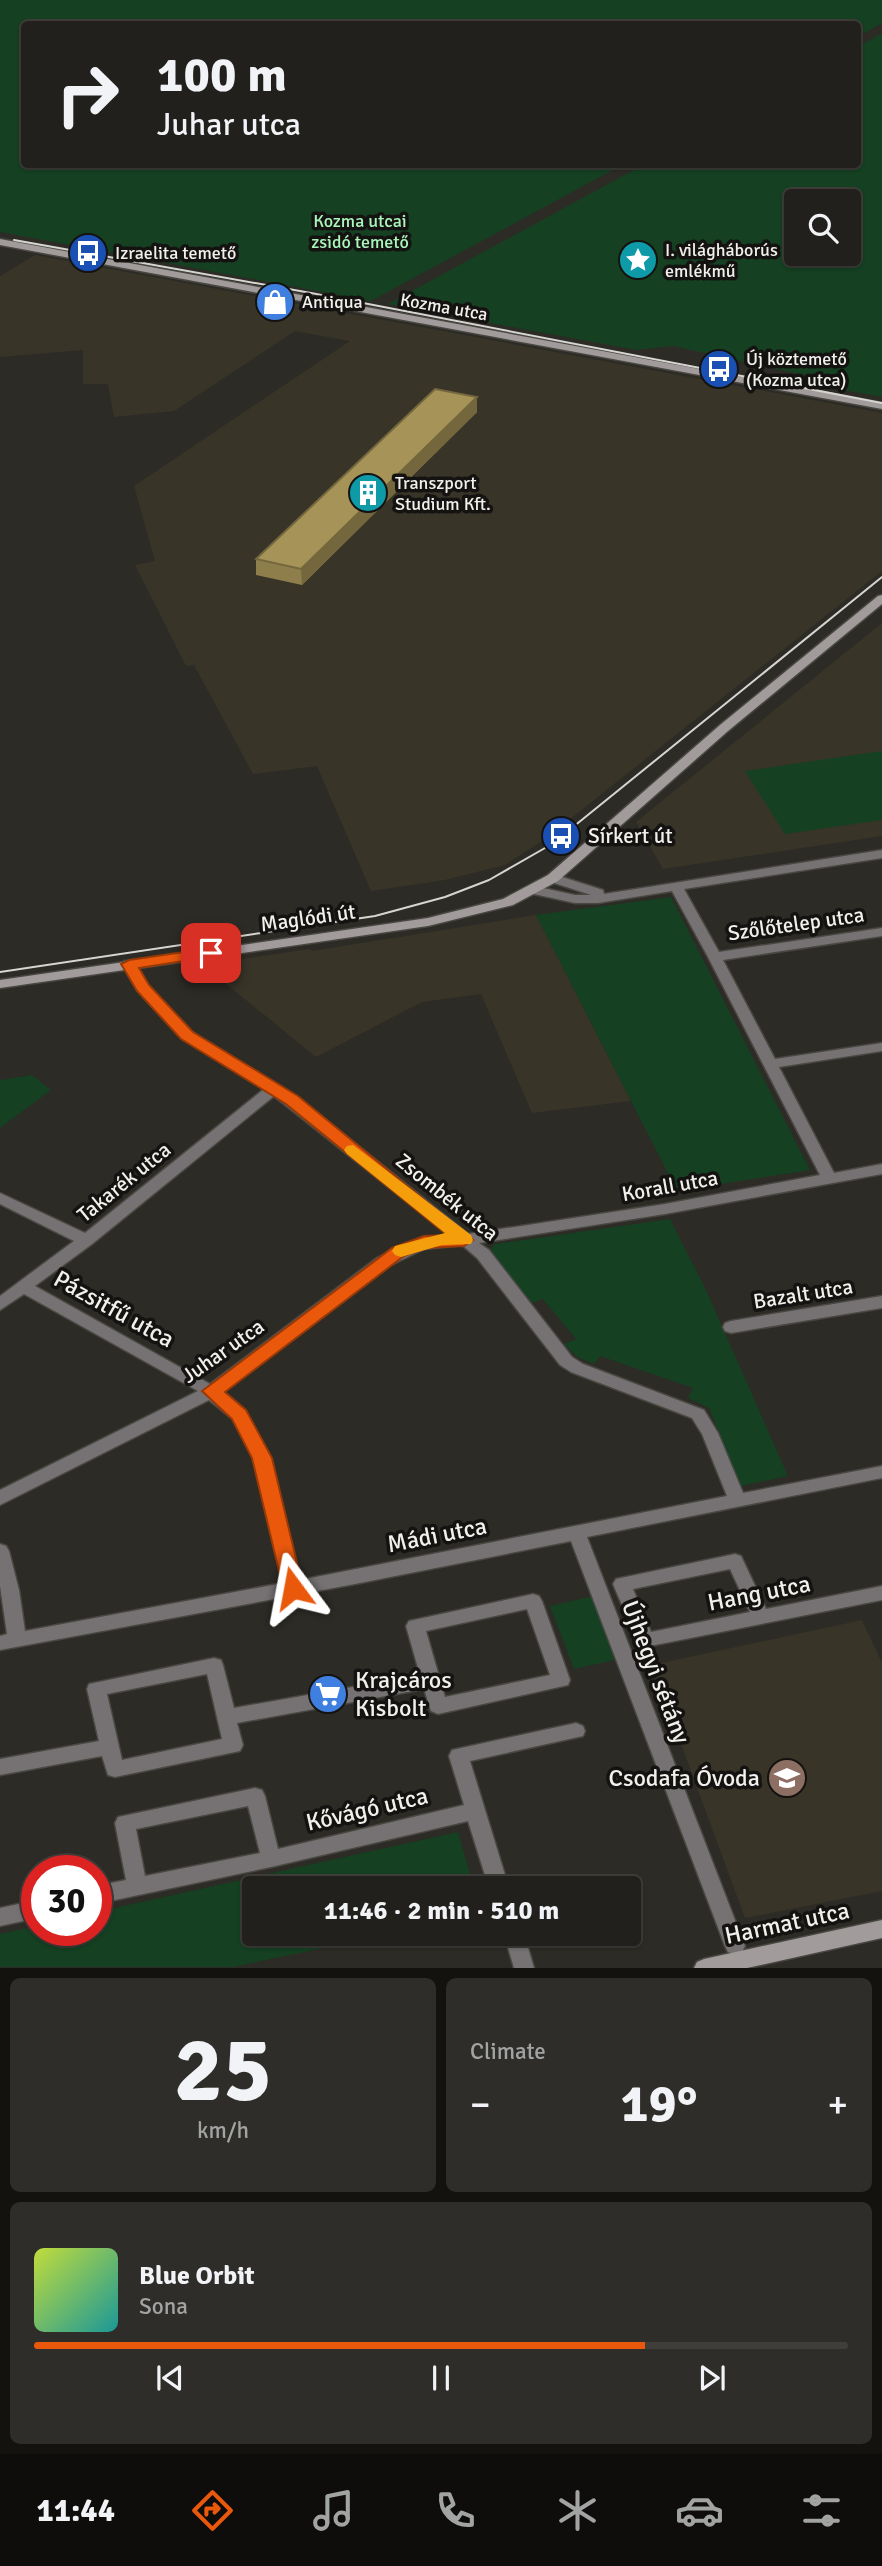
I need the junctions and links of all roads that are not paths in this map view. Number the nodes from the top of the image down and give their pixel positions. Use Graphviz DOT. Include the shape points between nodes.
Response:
graph roads {
  1 [pos="0,242"];
  2 [pos="882,406"];
  3 [pos="882,598"];
  4 [pos="882,854"];
  5 [pos="553,878"];
  6 [pos="676,887"];
  7 [pos="534,890"];
  8 [pos="627,894"];
  9 [pos="882,932"];
  10 [pos="715,957"];
  11 [pos="129,964"];
  12 [pos="0,984"];
  13 [pos="882,1047"];
  14 [pos="771,1064"];
  15 [pos="272,1090"];
  16 [pos="882,1169"];
  17 [pos="829,1178"];
  18 [pos="0,1198"];
  19 [pos="86,1240"];
  20 [pos="464,1240"];
  21 [pos="22,1286"];
  22 [pos="882,1302"];
  23 [pos="0,1304"];
  24 [pos="731,1327"];
  25 [pos="212,1391"];
  26 [pos="882,1472"];
  27 [pos="0,1497"];
  28 [pos="738,1502"];
  29 [pos="576,1532"];
  30 [pos="0,1551"];
  31 [pos="293,1588"];
  32 [pos="882,1593"];
  33 [pos="761,1617"];
  34 [pos="8,1641"];
  35 [pos="431,1680"];
  36 [pos="227,1717"];
  37 [pos="576,1731"];
  38 [pos="110,1747"];
  39 [pos="0,1768"];
  40 [pos="475,1811"];
  41 [pos="271,1859"];
  42 [pos="495,1876"];
  43 [pos="137,1886"];
  44 [pos="112,1891"];
  45 [pos="21,1912"];
  46 [pos="0,1917"];
  47 [pos="882,1929"];
  48 [pos="518,1946"];
  49 [pos="735,1946"];
  50 [pos="524,1968"];
  51 [pos="704,1968"];
  1 -- 2 [label="street, Kozma utca"];
  3 -- 5 [label="street"];
  4 -- 6 [label="street"];
  5 -- 7 [label="street, Maglódi út"];
  5 -- 8 [label="street" via="594,893"];
  6 -- 8 [label="street"];
  6 -- 10 [label="street"];
  7 -- 8 [label="street" via="586,900"];
  7 -- 11 [label="street, Maglódi út" via="491,908 428,922"];
  9 -- 10 [label="street, Szőlőtelep utca"];
  10 -- 14 [label="street"];
  11 -- 12 [label="street, Maglódi út"];
  11 -- 15 [label="street, Zsombék utca" via="174,1024"];
  13 -- 14 [label="street"];
  14 -- 17 [label="street"];
  15 -- 19 [label="street, Takarék utca"];
  15 -- 20 [label="street, Zsombék utca" via="301,1107"];
  16 -- 17 [label="street, Korall utca"];
  17 -- 20 [label="street, Korall utca"];
  18 -- 19 [label="street"];
  19 -- 21 [label="street, Takarék utca"];
  20 -- 25 [label="street, Juhar utca" via="424,1242 398,1252"];
  20 -- 28 [label="street, Zsombék utca" via="483,1254 566,1361 698,1414"];
  21 -- 23 [label="street, Takarék utca"];
  21 -- 25 [label="street, Pázsitfű utca"];
  22 -- 24 [label="street, Bazalt utca"];
  25 -- 27 [label="street, Juhar utca"];
  25 -- 31 [label="street, Pázsitfű utca" via="239,1415 262,1458"];
  26 -- 28 [label="street, Mádi utca"];
  28 -- 29 [label="street, Mádi utca"];
  29 -- 31 [label="street, Mádi utca"];
  29 -- 49 [label="street, Újhegyi sétány"];
  30 -- 34 [label="street" via="10,1590"];
  31 -- 34 [label="street, Mádi utca"];
  32 -- 33 [label="street, Hang utca"];
  33 -- 33 [label="street, Hang utca" via="645,1640 622,1584 736,1561"];
  35 -- 35 [label="street" via="438,1706 561,1680 533,1601 415,1626"];
  35 -- 36 [label="street"];
  36 -- 38 [label="street" via="233,1745 116,1769"];
  36 -- 38 [label="street" via="214,1665 96,1689"];
  37 -- 40 [label="street" via="459,1756"];
  38 -- 39 [label="street"];
  40 -- 41 [label="street, Kővágó utca"];
  40 -- 42 [label="street"];
  41 -- 43 [label="street, Kővágó utca"];
  41 -- 43 [label="street" via="255,1796 242,1798 125,1823"];
  43 -- 44 [label="street, Kővágó utca"];
  45 -- 46 [label="street"];
  47 -- 51 [label="street, Harmat utca"];
  48 -- 50 [label="street"];
}
